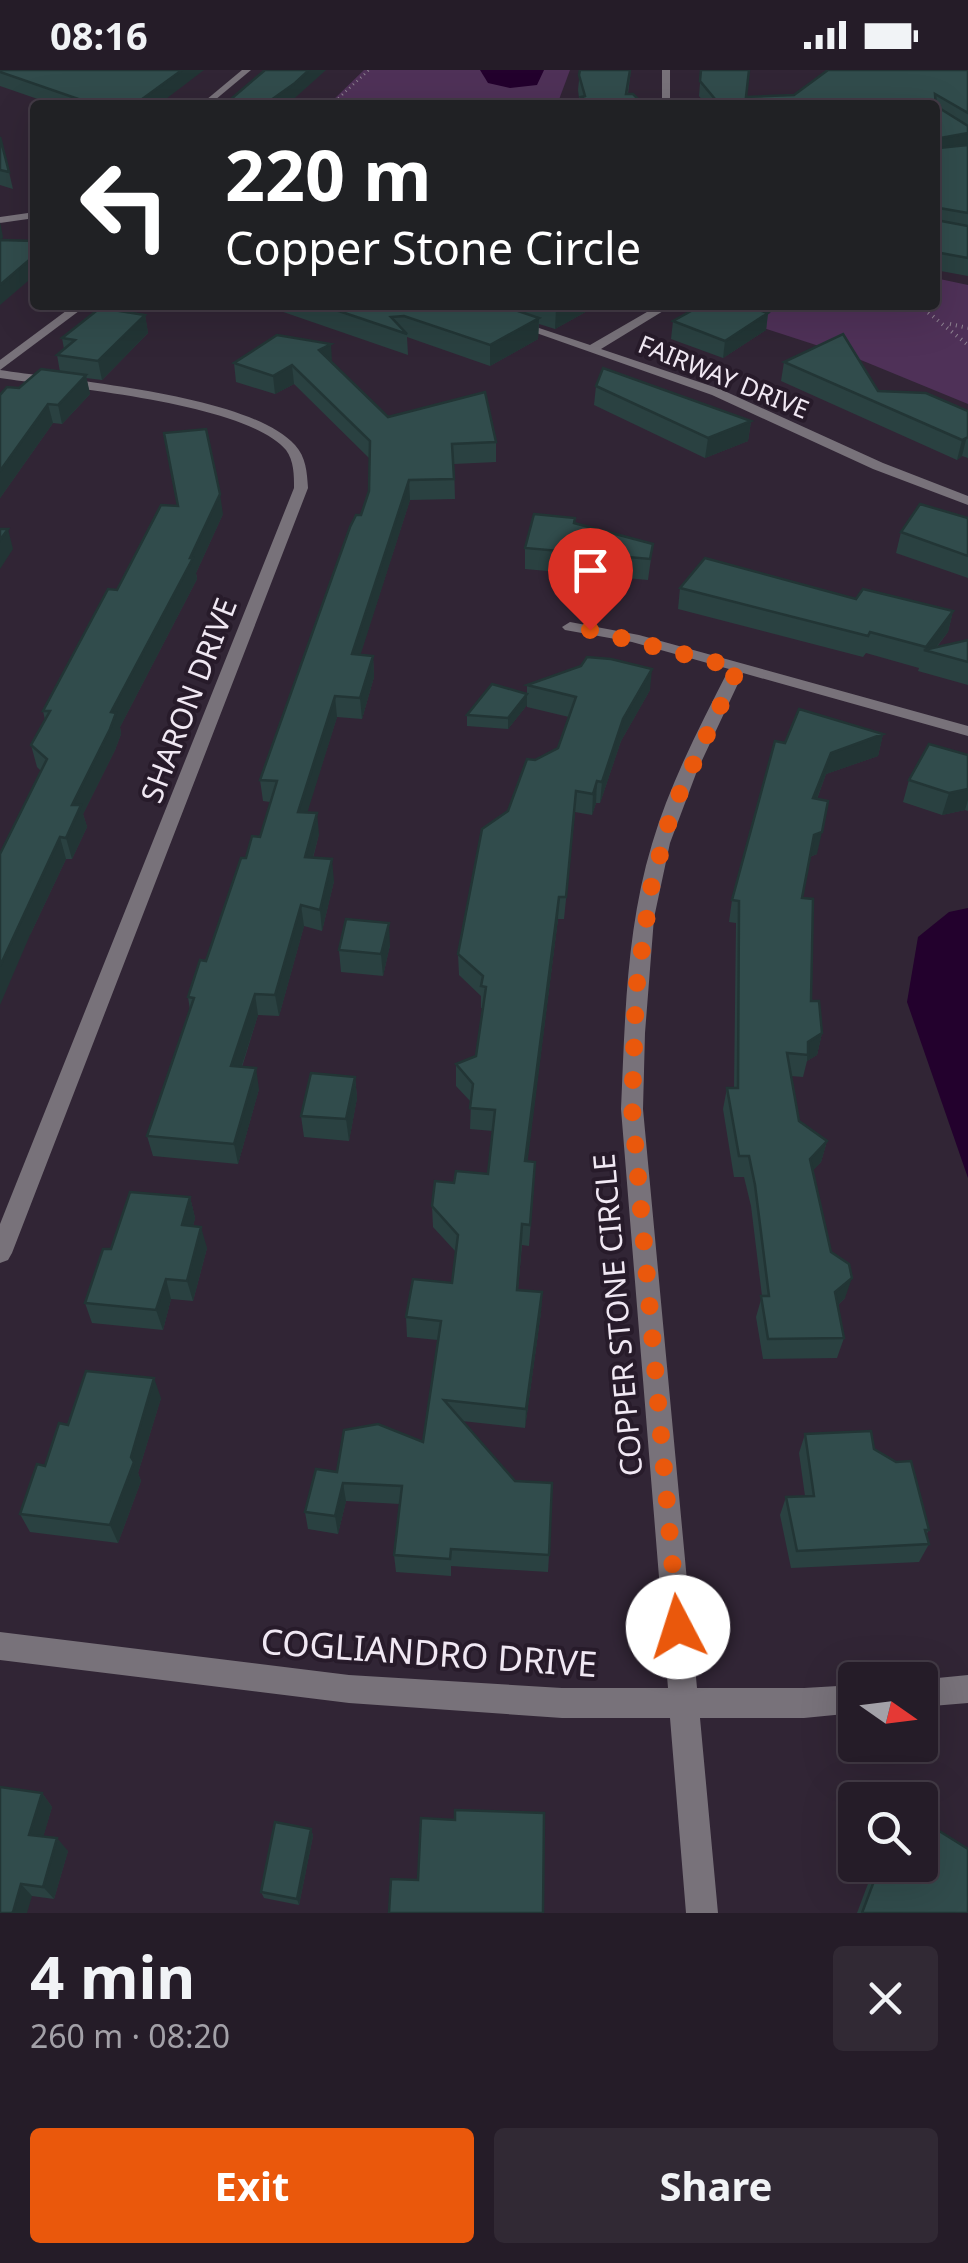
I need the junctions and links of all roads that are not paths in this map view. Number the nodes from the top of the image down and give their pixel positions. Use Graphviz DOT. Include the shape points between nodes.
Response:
graph roads {
  1 [pos="247,70"];
  2 [pos="666,70"];
  3 [pos="210,100"];
  4 [pos="666,100"];
  5 [pos="30,216"];
  6 [pos="0,220"];
  7 [pos="74,310"];
  8 [pos="658,310"];
  9 [pos="496,317"];
  10 [pos="592,349"];
  11 [pos="0,366"];
  12 [pos="0,374"];
  13 [pos="968,501"];
  14 [pos="570,628"];
  15 [pos="738,668"];
  16 [pos="968,731"];
  17 [pos="0,1253"];
  18 [pos="0,1646"];
  19 [pos="968,1689"];
  20 [pos="938,1692"];
  21 [pos="838,1700"];
  22 [pos="686,1701"];
  23 [pos="702,1913"];
  1 -- 3 [label="street"];
  2 -- 4 [label="street"];
  5 -- 6 [label="street"];
  7 -- 11 [label="street"];
  8 -- 10 [label="street"];
  9 -- 10 [label="street, FAIRWAY DRIVE"];
  10 -- 13 [label="street, FAIRWAY DRIVE" via="716,392"];
  12 -- 17 [label="street, SHARON DRIVE" via="249,422 292,452 302,488"];
  14 -- 15 [label="street" via="634,638"];
  15 -- 16 [label="street"];
  15 -- 22 [label="street, COPPER STONE CIRCLE" via="672,810 651,888 636,990 634,1146"];
  18 -- 22 [label="street, COGLIANDRO DRIVE" via="349,1690 562,1703"];
  19 -- 20 [label="street"];
  21 -- 22 [label="street, COGLIANDRO DRIVE"];
  22 -- 23 [label="street, COPPER STONE CIRCLE"];
}
